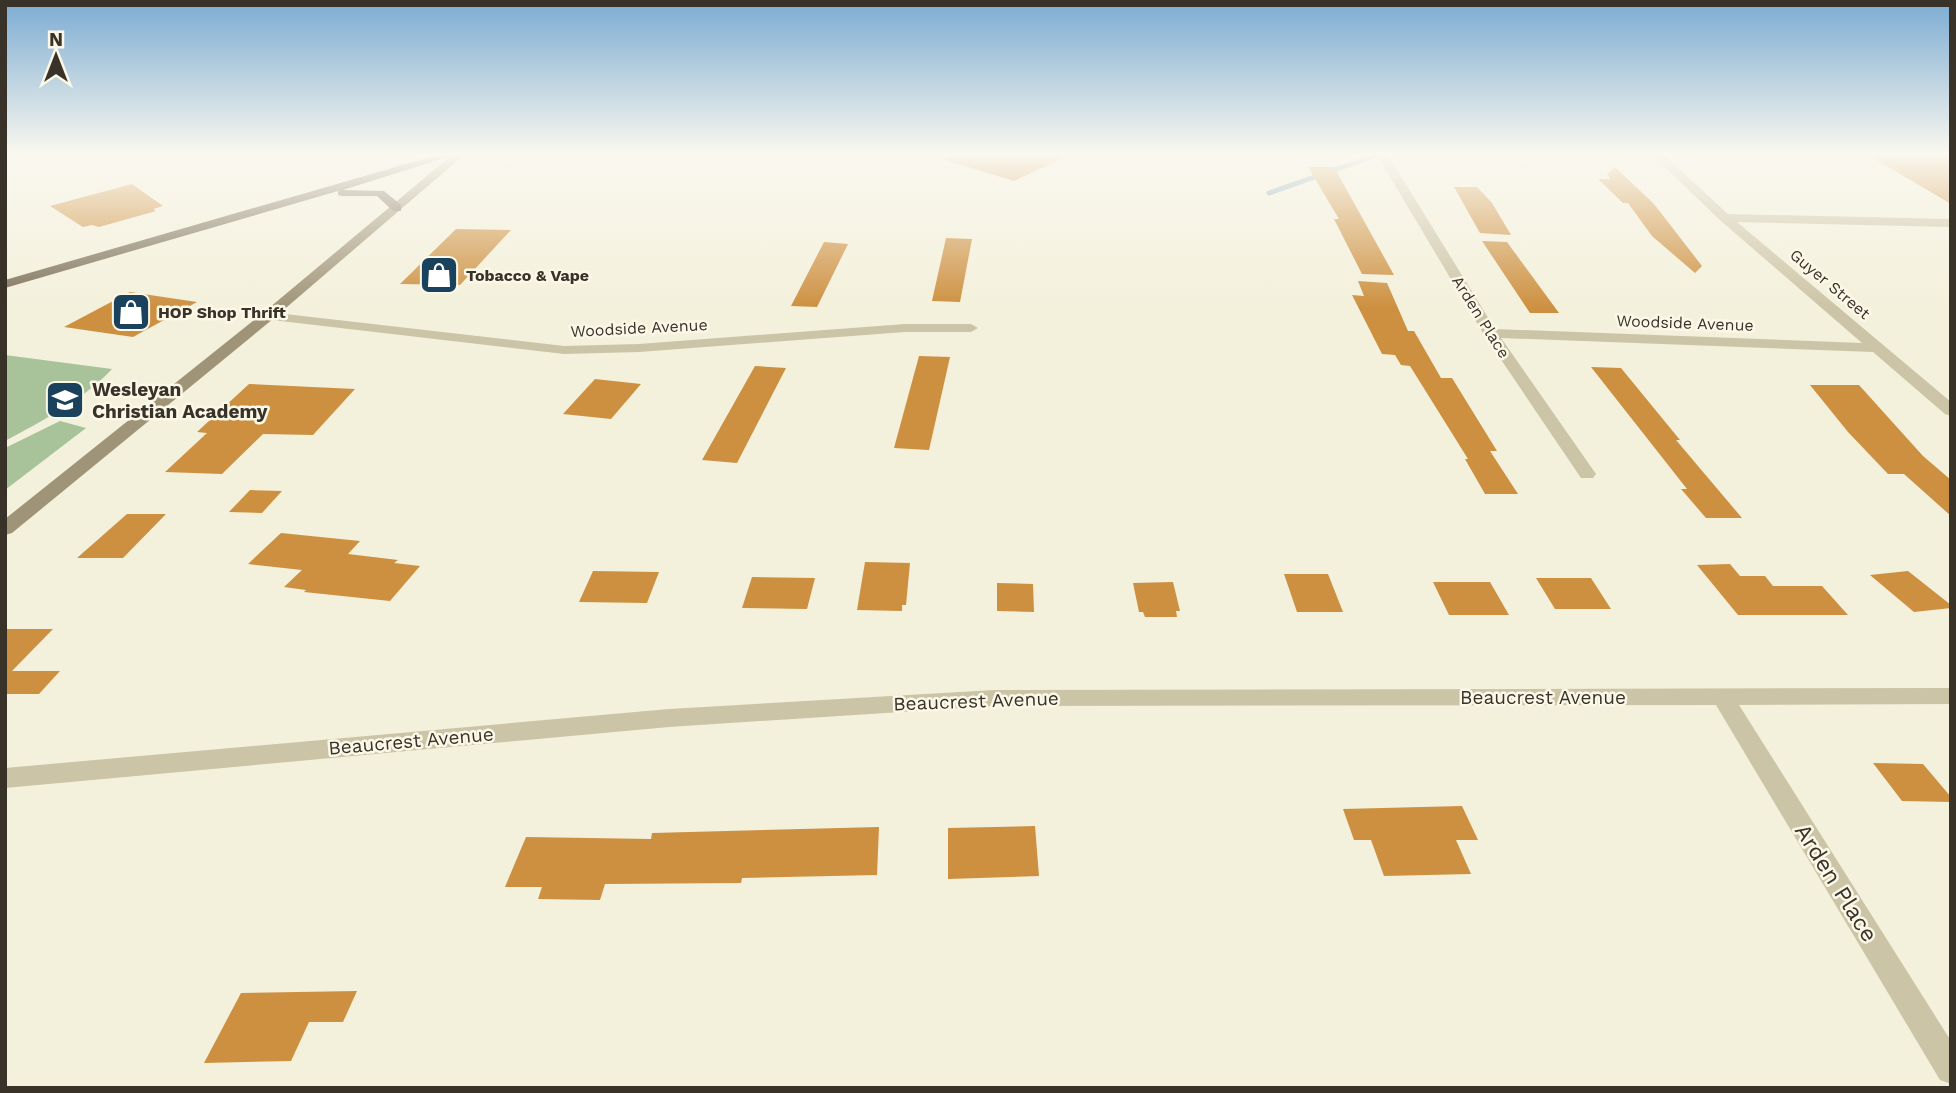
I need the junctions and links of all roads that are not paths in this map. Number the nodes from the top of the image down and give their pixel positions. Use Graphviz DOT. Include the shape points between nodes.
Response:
graph roads {
  1 [pos="272,206"];
  2 [pos="395,206"];
  3 [pos="399,206"];
  4 [pos="1413,206"];
  5 [pos="1712,206"];
  6 [pos="397,208"];
  7 [pos="1725,218"];
  8 [pos="1951,223"];
  9 [pos="5,284"];
  10 [pos="268,316"];
  11 [pos="971,328"];
  12 [pos="1490,333"];
  13 [pos="1879,348"];
  14 [pos="1951,411"];
  15 [pos="1587,474"];
  16 [pos="5,528"];
  17 [pos="1722,696"];
  18 [pos="1951,696"];
  19 [pos="5,778"];
  20 [pos="1951,1069"];
  1 -- 9 [label="main road"];
  2 -- 6 [label="main road"];
  3 -- 6 [label="main road"];
  4 -- 12 [label="street, Arden Place"];
  5 -- 7 [label="street, Guyer Street"];
  6 -- 10 [label="main road"];
  7 -- 8 [label="street"];
  7 -- 13 [label="street, Guyer Street"];
  10 -- 11 [label="street, Woodside Avenue" via="564,350"];
  10 -- 16 [label="main road"];
  12 -- 13 [label="street, Woodside Avenue"];
  12 -- 15 [label="street, Arden Place"];
  13 -- 14 [label="street, Guyer Street"];
  17 -- 18 [label="street, Beaucrest Avenue"];
  17 -- 19 [label="street, Beaucrest Avenue" via="994,698 668,719"];
  17 -- 20 [label="street, Arden Place"];
}
